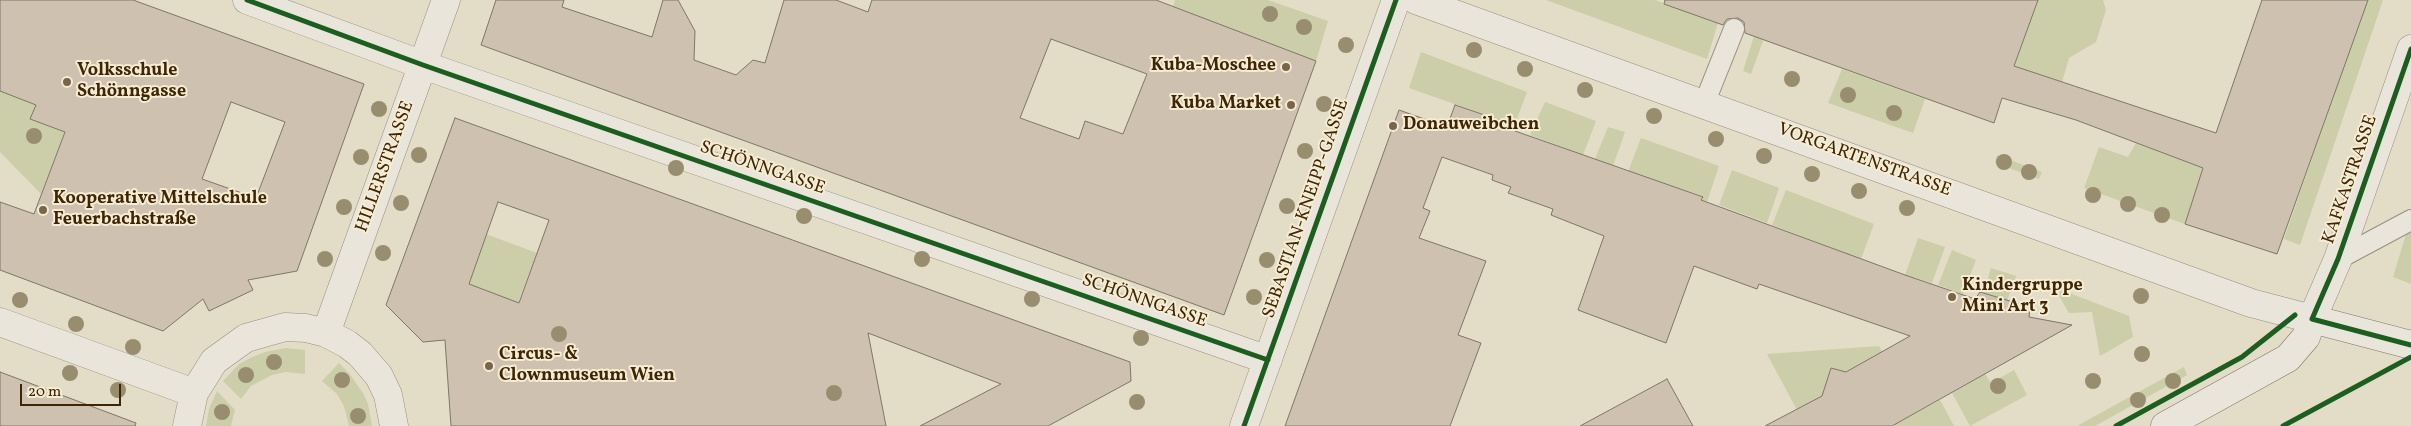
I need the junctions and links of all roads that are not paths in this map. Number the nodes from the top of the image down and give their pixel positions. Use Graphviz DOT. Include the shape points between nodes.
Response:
graph roads {
  1 [pos="247,0"];
  2 [pos="446,0"];
  3 [pos="1396,0"];
  4 [pos="1416,0"];
  5 [pos="1734,29"];
  6 [pos="2411,49"];
  7 [pos="423,65"];
  8 [pos="1704,104"];
  9 [pos="2411,220"];
  10 [pos="2338,259"];
  11 [pos="2312,319"];
  12 [pos="0,322"];
  13 [pos="326,334"];
  14 [pos="2411,345"];
  15 [pos="1268,360"];
  16 [pos="194,393"];
  17 [pos="187,426"];
  18 [pos="394,426"];
  19 [pos="1244,426"];
  20 [pos="2165,426"];
  1 -- 7 [label="street, SCHÖNNGASSE"];
  2 -- 7 [label="street, HILLERSTRASSE"];
  3 -- 15 [label="street, SEBASTIAN-KNEIPP-GASSE"];
  4 -- 8 [label="street, VORGARTENSTRASSE"];
  5 -- 8 [label="lane"];
  6 -- 10 [label="street, KAFKASTRASSE"];
  7 -- 13 [label="street, HILLERSTRASSE"];
  7 -- 15 [label="street, SCHÖNNGASSE"];
  8 -- 11 [label="street, VORGARTENSTRASSE" via="2251,303"];
  9 -- 10 [label="lane"];
  10 -- 11 [label="street, KAFKASTRASSE"];
  11 -- 14 [label="street, VORGARTENSTRASSE"];
  11 -- 20 [label="street, KAFKASTRASSE" via="2306,337 2288,358"];
  12 -- 16 [label="street"];
  13 -- 16 [label="street" via="306,328 285,327 246,338 214,361"];
  13 -- 18 [label="street" via="360,354 379,376 388,396"];
  15 -- 19 [label="street, SEBASTIAN-KNEIPP-GASSE"];
  16 -- 17 [label="street"];
}
